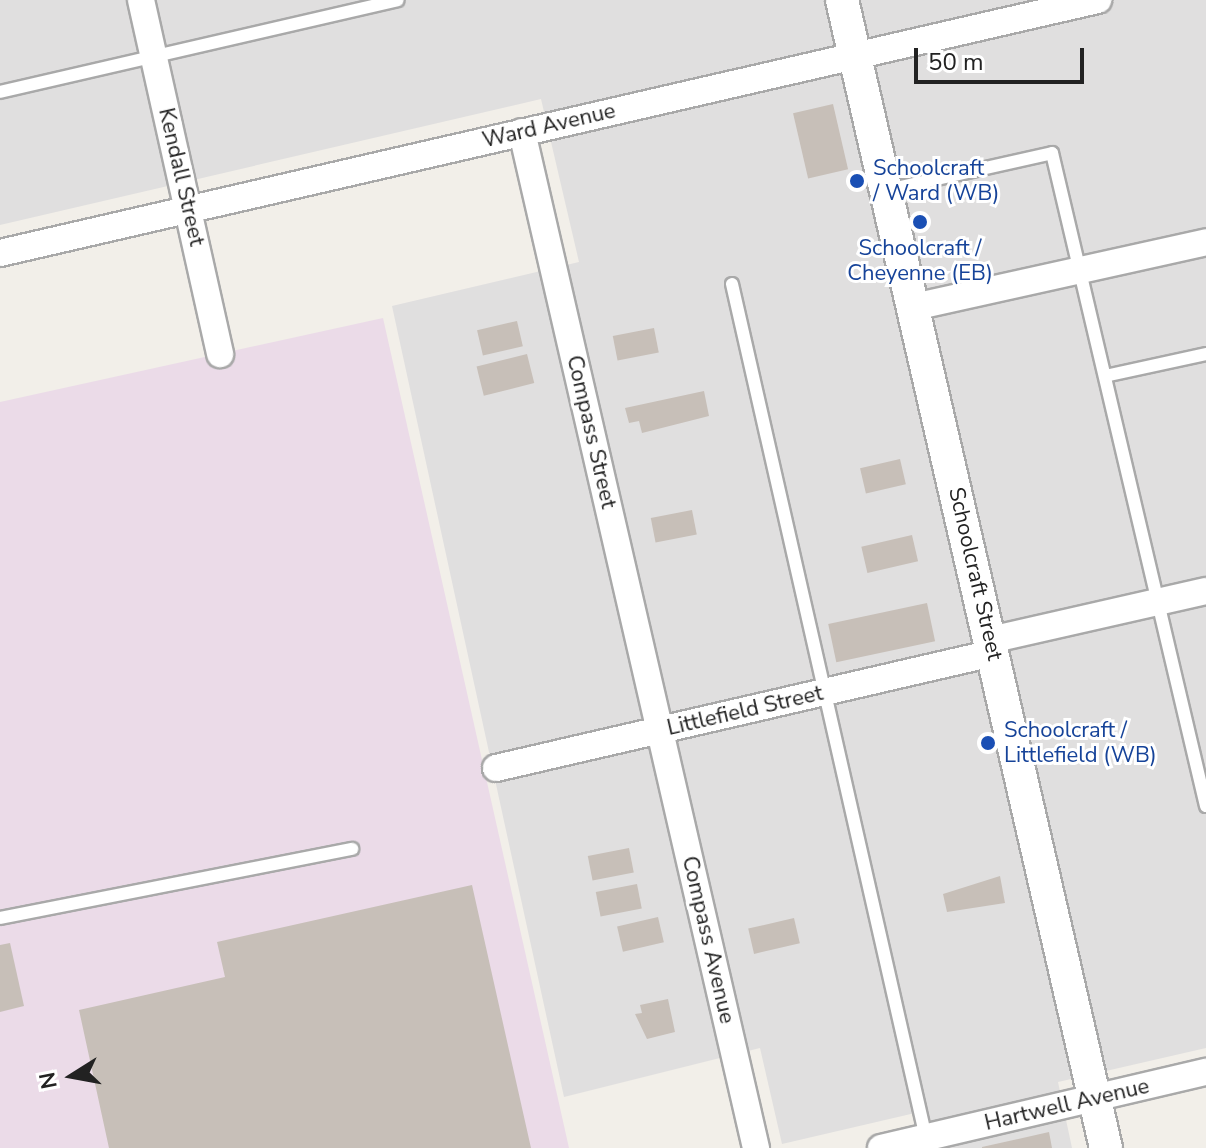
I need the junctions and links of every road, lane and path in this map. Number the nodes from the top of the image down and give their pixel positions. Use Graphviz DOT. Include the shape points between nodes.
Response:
graph roads {
  1 [pos="141,0"];
  2 [pos="397,0"];
  3 [pos="842,0"];
  4 [pos="1098,0"];
  5 [pos="855,55"];
  6 [pos="154,57"];
  7 [pos="0,92"];
  8 [pos="522,132"];
  9 [pos="886,190"];
  10 [pos="189,209"];
  11 [pos="1206,242"];
  12 [pos="0,253"];
  13 [pos="1079,270"];
  14 [pos="732,284"];
  15 [pos="914,307"];
  16 [pos="220,354"];
  17 [pos="1206,354"];
  18 [pos="1105,376"];
  19 [pos="1206,591"];
  20 [pos="1160,602"];
  21 [pos="991,647"];
  22 [pos="827,692"];
  23 [pos="660,731"];
  24 [pos="496,768"];
  25 [pos="1206,806"];
  26 [pos="352,849"];
  27 [pos="0,918"];
  28 [pos="1206,1072"];
  29 [pos="1095,1100"];
  30 [pos="926,1138"];
  31 [pos="756,1148"];
  32 [pos="881,1148"];
  33 [pos="1106,1148"];
  1 -- 6 [label="street, Kendall Street"];
  2 -- 6 [label="lane"];
  3 -- 5 [label="street, Schoolcraft Street"];
  4 -- 5 [label="street, Ward Avenue"];
  5 -- 8 [label="street, Ward Avenue"];
  5 -- 9 [label="street, Schoolcraft Street"];
  6 -- 7 [label="lane"];
  6 -- 10 [label="street, Kendall Street"];
  8 -- 10 [label="street, Ward Avenue"];
  8 -- 23 [label="street, Compass Street"];
  9 -- 13 [label="lane" via="1052,153"];
  9 -- 15 [label="street, Schoolcraft Street"];
  10 -- 12 [label="street, Ward Avenue"];
  10 -- 16 [label="street, Kendall Street"];
  11 -- 13 [label="street"];
  13 -- 15 [label="street"];
  13 -- 18 [label="lane"];
  14 -- 22 [label="lane"];
  15 -- 21 [label="street, Schoolcraft Street"];
  17 -- 18 [label="lane"];
  18 -- 20 [label="lane"];
  19 -- 20 [label="street, Littlefield Street"];
  20 -- 21 [label="street, Littlefield Street"];
  20 -- 25 [label="lane"];
  21 -- 22 [label="street, Littlefield Street"];
  21 -- 29 [label="street, Schoolcraft Street"];
  22 -- 23 [label="street, Littlefield Street"];
  22 -- 30 [label="lane"];
  23 -- 24 [label="street, Littlefield Street"];
  23 -- 31 [label="street, Compass Avenue"];
  26 -- 27 [label="lane"];
  28 -- 29 [label="street, Hartwell Avenue"];
  29 -- 30 [label="street, Hartwell Avenue"];
  29 -- 33 [label="street, Schoolcraft Street"];
  30 -- 32 [label="street, Hartwell Avenue"];
}
